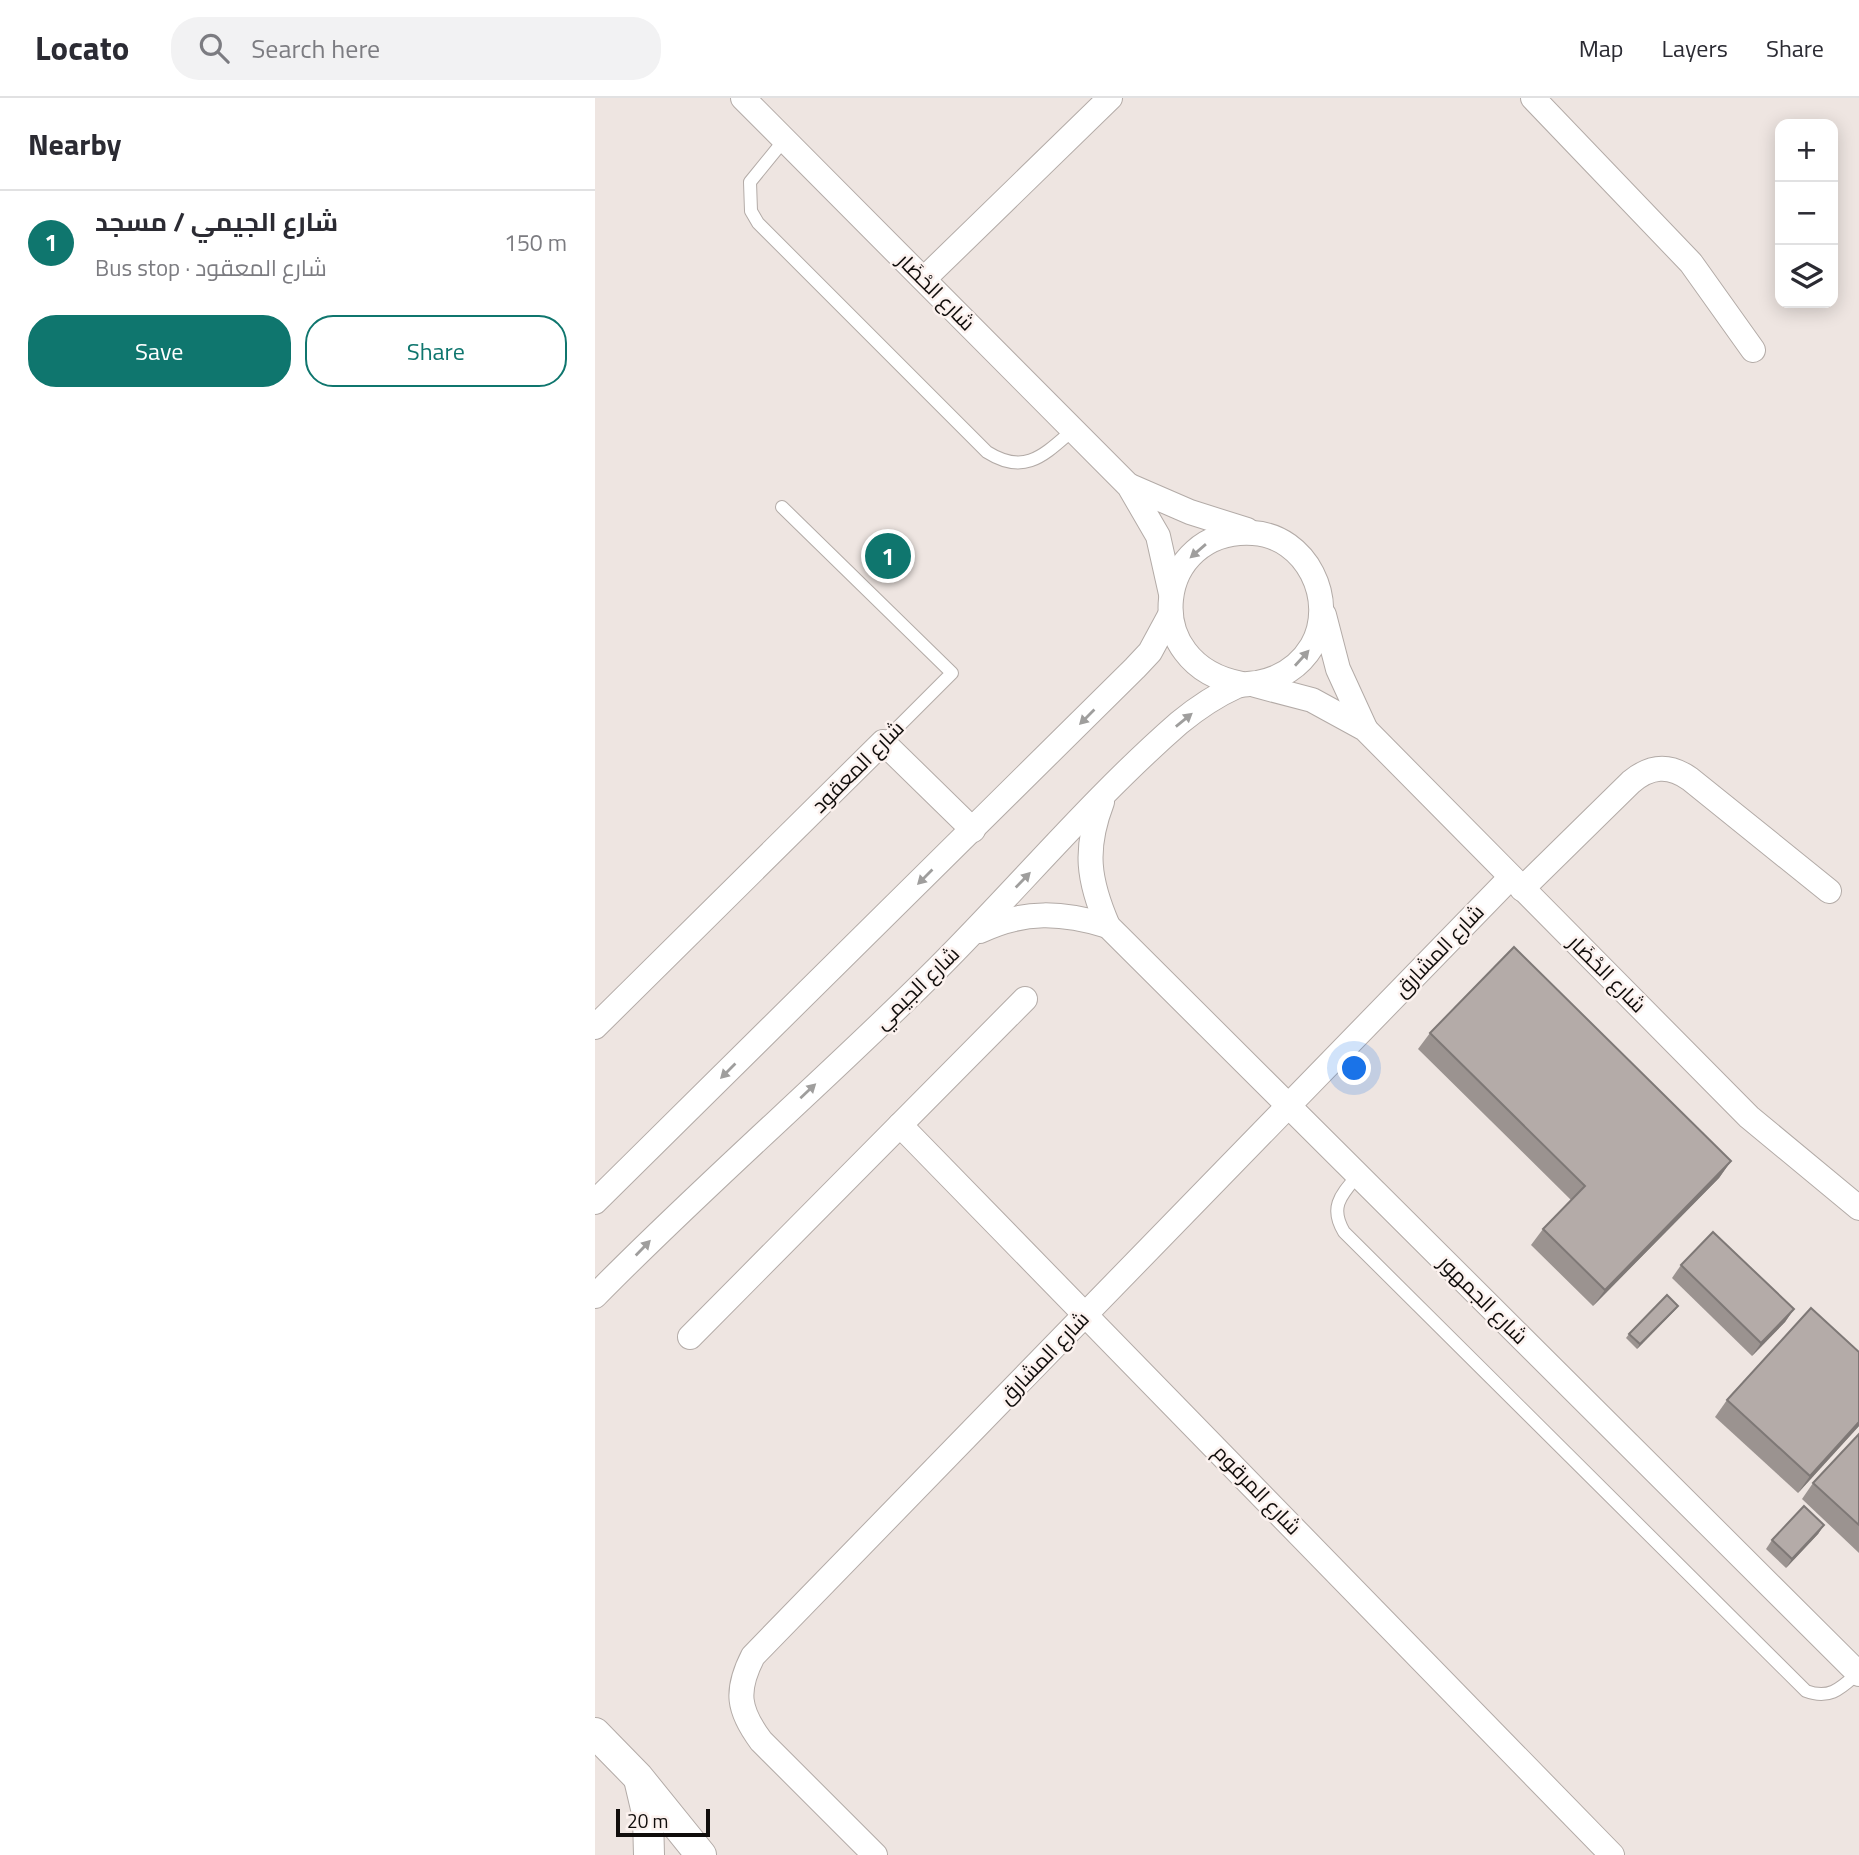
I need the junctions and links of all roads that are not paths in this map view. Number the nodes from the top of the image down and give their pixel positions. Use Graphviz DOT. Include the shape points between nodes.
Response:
graph roads {
  1 [pos="743,98"];
  2 [pos="1110,98"];
  3 [pos="1532,98"];
  4 [pos="785,139"];
  5 [pos="924,279"];
  6 [pos="1753,349"];
  7 [pos="1073,430"];
  8 [pos="1129,486"];
  9 [pos="782,508"];
  10 [pos="1254,533"];
  11 [pos="1171,604"];
  12 [pos="1322,606"];
  13 [pos="1247,684"];
  14 [pos="1365,729"];
  15 [pos="883,742"];
  16 [pos="1105,794"];
  17 [pos="973,830"];
  18 [pos="1516,883"];
  19 [pos="1829,891"];
  20 [pos="1108,926"];
  21 [pos="969,936"];
  22 [pos="1025,999"];
  23 [pos="595,1027"];
  24 [pos="1289,1106"];
  25 [pos="900,1125"];
  26 [pos="1358,1175"];
  27 [pos="595,1202"];
  28 [pos="1859,1208"];
  29 [pos="595,1296"];
  30 [pos="1086,1314"];
  31 [pos="690,1337"];
  32 [pos="1859,1673"];
  33 [pos="595,1733"];
  34 [pos="638,1777"];
  35 [pos="649,1855"];
  36 [pos="701,1855"];
  37 [pos="875,1855"];
  38 [pos="1612,1855"];
  1 -- 4 [label="street, شارع الحْضَار"];
  2 -- 5 [label="street"];
  3 -- 6 [label="street" via="1691,263"];
  4 -- 5 [label="street, شارع الحْضَار"];
  4 -- 7 [label="lane" via="750,182 751,211 758,223 987,452 1009,463 1032,461"];
  5 -- 7 [label="street, شارع الحْضَار"];
  7 -- 8 [label="street, شارع الحْضَار"];
  8 -- 10 [label="street, شارع الحْضَار"];
  8 -- 11 [label="street, شارع الحْضَار" via="1158,536"];
  9 -- 15 [label="lane, شارع المعقود" via="952,673"];
  10 -- 11 [label="street, one-way" via="1210,541 1192,555 1179,573"];
  10 -- 12 [label="street" via="1283,542 1307,563"];
  11 -- 13 [label="street" via="1174,632 1193,663 1207,674"];
  11 -- 17 [label="street, one-way" via="1150,652"];
  13 -- 12 [label="street, one-way" via="1289,671 1303,659 1317,634"];
  12 -- 14 [label="street, شارع الحْضَار" via="1338,670"];
  13 -- 14 [label="street, شارع الحْضَار" via="1312,700"];
  16 -- 13 [label="street, شارع الجيمي, one-way" via="1180,722"];
  14 -- 18 [label="street, شارع الحْضَار"];
  15 -- 17 [label="street"];
  15 -- 23 [label="street, شارع المعقود"];
  16 -- 20 [label="street, شارع الجمهور" via="1093,826 1089,860 1094,894"];
  21 -- 16 [label="street, شارع الجيمي, one-way"];
  17 -- 27 [label="street, one-way"];
  18 -- 19 [label="street, شارع المشارق" via="1631,782 1660,768 1681,772"];
  18 -- 24 [label="street, شارع المشارق"];
  18 -- 28 [label="street, شارع الحْضَار" via="1749,1117"];
  20 -- 21 [label="street, شارع الجمهور" via="1073,915 1037,914 1001,921"];
  20 -- 24 [label="street, شارع الجمهور"];
  29 -- 21 [label="street, شارع الجيمي, one-way" via="675,1214"];
  22 -- 25 [label="street"];
  24 -- 26 [label="street, شارع الجمهور"];
  24 -- 30 [label="street, شارع المشارق"];
  25 -- 30 [label="street, شارع المرقوم"];
  25 -- 31 [label="street"];
  26 -- 32 [label="street, شارع الجمهور"];
  26 -- 32 [label="lane" via="1337,1200 1338,1222 1345,1233 1758,1645 1806,1691 1817,1695 1839,1691"];
  30 -- 37 [label="street, شارع المشارق" via="753,1656 743,1676 740,1697 753,1730"];
  30 -- 38 [label="street, شارع المرقوم"];
  33 -- 34 [label="street"];
  34 -- 35 [label="street" via="648,1817"];
  34 -- 36 [label="street"];
}
